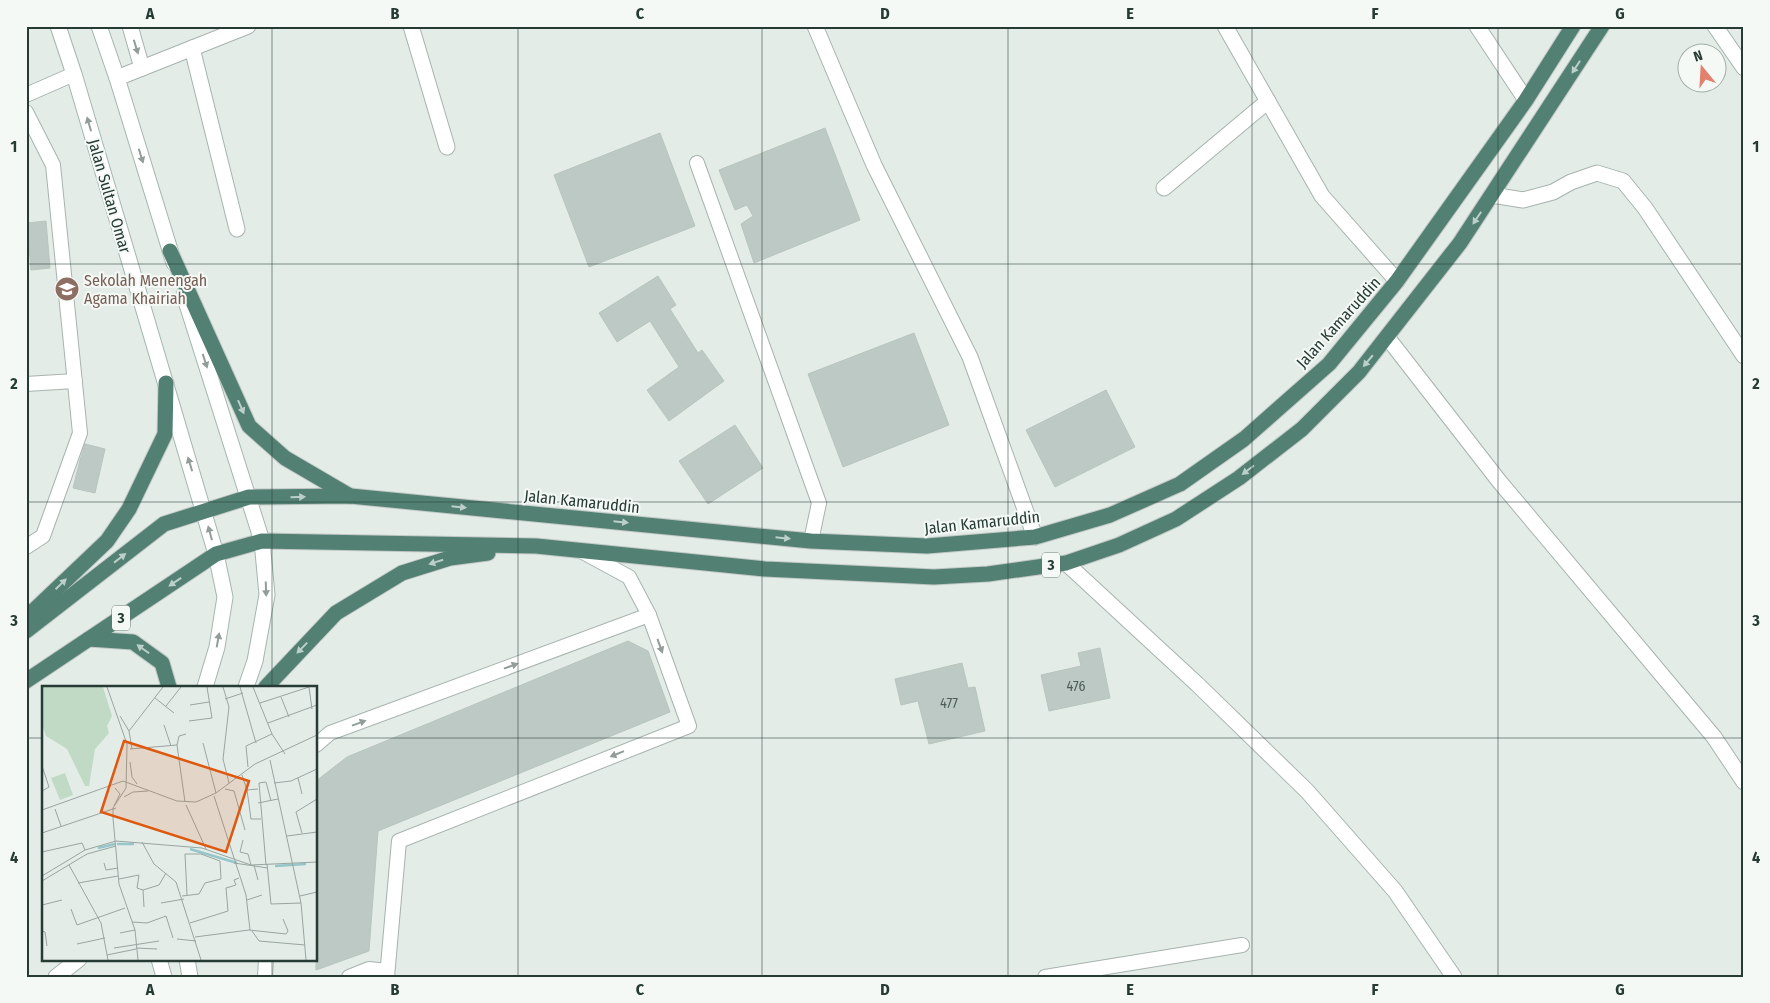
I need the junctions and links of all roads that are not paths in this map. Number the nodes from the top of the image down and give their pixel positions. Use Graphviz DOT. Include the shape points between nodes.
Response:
graph roads {
  1 [pos="58,26"];
  2 [pos="99,26"];
  3 [pos="130,26"];
  4 [pos="248,26"];
  5 [pos="411,26"];
  6 [pos="816,26"];
  7 [pos="1225,26"];
  8 [pos="1477,26"];
  9 [pos="1573,26"];
  10 [pos="1602,26"];
  11 [pos="1715,26"];
  12 [pos="192,48"];
  13 [pos="1743,65"];
  14 [pos="142,68"];
  15 [pos="74,74"];
  16 [pos="117,78"];
  17 [pos="26,95"];
  18 [pos="1526,100"];
  19 [pos="1268,101"];
  20 [pos="26,112"];
  21 [pos="447,147"];
  22 [pos="697,163"];
  23 [pos="1164,188"];
  24 [pos="1492,195"];
  25 [pos="237,229"];
  26 [pos="170,250"];
  27 [pos="1397,281"];
  28 [pos="1387,337"];
  29 [pos="1744,356"];
  30 [pos="75,381"];
  31 [pos="166,383"];
  32 [pos="26,384"];
  33 [pos="350,496"];
  34 [pos="249,497"];
  35 [pos="204,511"];
  36 [pos="1035,537"];
  37 [pos="262,540"];
  38 [pos="812,541"];
  39 [pos="536,546"];
  40 [pos="26,547"];
  41 [pos="580,550"];
  42 [pos="216,554"];
  43 [pos="1066,562"];
  44 [pos="649,615"];
  45 [pos="26,618"];
  46 [pos="26,631"];
  47 [pos="89,639"];
  48 [pos="26,680"];
  49 [pos="169,686"];
  50 [pos="204,686"];
  51 [pos="246,686"];
  52 [pos="267,686"];
  53 [pos="318,743"];
  54 [pos="1744,782"];
  55 [pos="1242,945"];
  56 [pos="79,960"];
  57 [pos="159,960"];
  58 [pos="187,960"];
  59 [pos="266,960"];
  60 [pos="387,974"];
  61 [pos="56,977"];
  62 [pos="164,977"];
  63 [pos="190,977"];
  64 [pos="265,977"];
  65 [pos="349,977"];
  66 [pos="1045,977"];
  67 [pos="1454,977"];
  1 -- 15 [label="street, Jalan Sultan Omar"];
  2 -- 16 [label="street"];
  3 -- 14 [label="street, one-way"];
  4 -- 12 [label="street"];
  5 -- 21 [label="street"];
  6 -- 36 [label="street" via="874,165 970,358"];
  7 -- 19 [label="street"];
  8 -- 18 [label="street"];
  9 -- 18 [label="highway, Jalan Kamaruddin / 3"];
  10 -- 24 [label="highway, 3, one-way"];
  11 -- 13 [label="street"];
  12 -- 14 [label="street"];
  12 -- 25 [label="street"];
  14 -- 16 [label="street"];
  15 -- 17 [label="lane"];
  31 -- 15 [label="street, Jalan Sultan Omar, one-way"];
  16 -- 26 [label="street, one-way"];
  18 -- 27 [label="highway, Jalan Kamaruddin / 3"];
  19 -- 23 [label="street"];
  19 -- 27 [label="street" via="1322,196"];
  20 -- 30 [label="lane" via="53,165"];
  22 -- 38 [label="lane" via="819,503"];
  24 -- 28 [label="highway, 3, one-way" via="1460,243"];
  24 -- 29 [label="street" via="1523,200 1554,192 1597,173 1623,180"];
  26 -- 33 [label="highway, one-way" via="249,426 285,458"];
  26 -- 34 [label="street, one-way"];
  27 -- 36 [label="highway, Jalan Kamaruddin / 3" via="1329,364 1244,439 1180,484 1110,515"];
  28 -- 43 [label="highway, 3, one-way" via="1302,429 1238,478 1176,519 1119,544"];
  28 -- 54 [label="street" via="1499,480 1714,736"];
  30 -- 32 [label="lane"];
  30 -- 40 [label="lane" via="80,433 43,536"];
  35 -- 31 [label="street, Jalan Sultan Omar, one-way"];
  45 -- 31 [label="highway, one-way" via="107,541 129,509 165,434"];
  34 -- 33 [label="highway, Jalan Kamaruddin / 3, one-way"];
  33 -- 38 [label="highway, Jalan Kamaruddin / 3, one-way"];
  34 -- 35 [label="highway, Jalan Kamaruddin / 3"];
  34 -- 37 [label="street"];
  42 -- 35 [label="street, Jalan Sultan Omar, one-way"];
  46 -- 35 [label="highway, 3, one-way" via="164,524"];
  36 -- 38 [label="highway, Jalan Kamaruddin / 3" via="927,546"];
  37 -- 39 [label="highway, 3"];
  37 -- 42 [label="highway, 3"];
  37 -- 51 [label="street, one-way" via="267,595 255,661"];
  39 -- 41 [label="highway, 3"];
  39 -- 52 [label="highway, one-way" via="450,558 402,573 336,613"];
  41 -- 43 [label="highway, 3" via="765,569 934,577 988,574"];
  41 -- 44 [label="lane" via="629,577"];
  42 -- 47 [label="highway, 3, one-way"];
  50 -- 42 [label="street, Jalan Sultan Omar, one-way" via="217,647 225,597"];
  43 -- 67 [label="street" via="1307,791 1395,891"];
  53 -- 44 [label="lane, one-way" via="330,733"];
  44 -- 60 [label="lane, one-way" via="689,726 399,841"];
  47 -- 48 [label="highway, 3"];
  49 -- 47 [label="highway, one-way" via="162,663 133,642"];
  55 -- 66 [label="lane"];
  56 -- 61 [label="street"];
  57 -- 62 [label="street"];
  58 -- 63 [label="street"];
  59 -- 64 [label="lane"];
  60 -- 65 [label="lane" via="369,970"];
}
